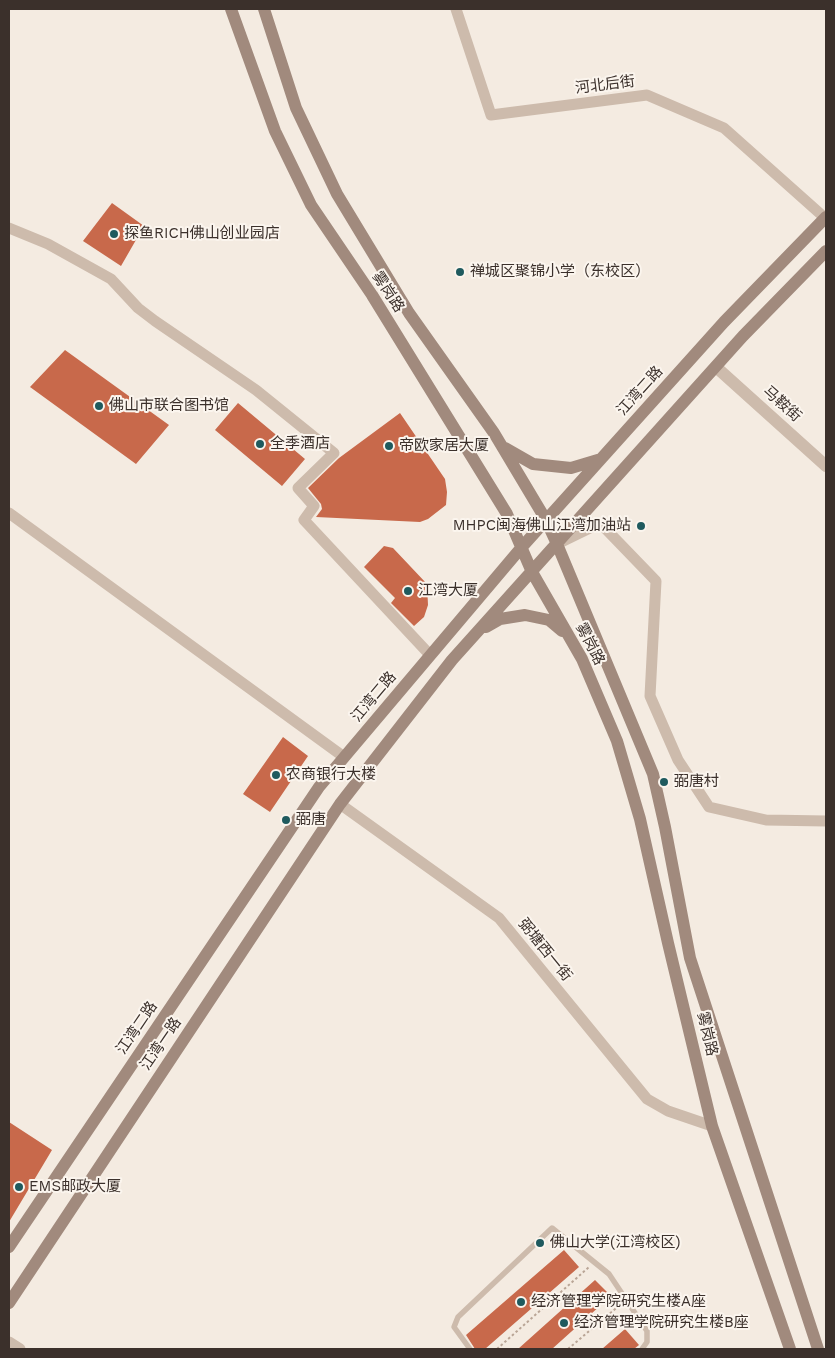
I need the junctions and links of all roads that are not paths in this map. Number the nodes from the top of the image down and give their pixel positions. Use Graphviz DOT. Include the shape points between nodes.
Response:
graph roads {
  1 [pos="231,9"];
  2 [pos="264,9"];
  3 [pos="456,9"];
  4 [pos="826,217"];
  5 [pos="9,228"];
  6 [pos="826,251"];
  7 [pos="716,367"];
  8 [pos="502,447"];
  9 [pos="601,459"];
  10 [pos="826,466"];
  11 [pos="9,513"];
  12 [pos="546,520"];
  13 [pos="557,544"];
  14 [pos="521,548"];
  15 [pos="532,572"];
  16 [pos="478,632"];
  17 [pos="571,639"];
  18 [pos="430,655"];
  19 [pos="344,757"];
  20 [pos="340,804"];
  21 [pos="826,821"];
  22 [pos="712,1126"];
  23 [pos="9,1247"];
  24 [pos="9,1303"];
  25 [pos="9,1342"];
  26 [pos="20,1349"];
  27 [pos="470,1349"];
  28 [pos="642,1349"];
  29 [pos="790,1349"];
  30 [pos="818,1349"];
  1 -- 14 [label="main road, 雾岗路" via="275,131 311,205 372,295 507,514"];
  2 -- 8 [label="main road, 雾岗路" via="296,108 337,194 409,313"];
  3 -- 4 [label="street, 河北后街" via="491,115 646,95 724,128"];
  4 -- 9 [label="main road, 江湾二路" via="724,322"];
  5 -- 18 [label="street" via="48,244 111,279 138,308 256,390 334,453 298,488 314,506 304,520"];
  6 -- 7 [label="main road"];
  7 -- 10 [label="street, 马鞍街"];
  7 -- 13 [label="main road"];
  8 -- 9 [label="main road" via="533,464 571,468"];
  8 -- 12 [label="main road, 雾岗路"];
  9 -- 12 [label="main road, 江湾二路"];
  11 -- 19 [label="street"];
  12 -- 13 [label="main road, 雾岗路"];
  12 -- 14 [label="main road, 江湾二路"];
  13 -- 15 [label="main road"];
  13 -- 21 [label="street" via="600,523 656,581 650,696 678,760 709,806 766,820"];
  13 -- 30 [label="main road, 雾岗路" via="652,774 690,958"];
  14 -- 15 [label="main road, 雾岗路"];
  14 -- 18 [label="main road, 江湾二路"];
  15 -- 16 [label="main road"];
  15 -- 17 [label="main road, 雾岗路"];
  16 -- 17 [label="main road" via="500,619 525,615 549,620"];
  16 -- 20 [label="main road" via="452,660"];
  17 -- 22 [label="main road, 雾岗路" via="617,741 640,818"];
  18 -- 19 [label="main road, 江湾二路"];
  19 -- 23 [label="main road, 江湾二路" via="319,787"];
  20 -- 22 [label="street, 弼塘西一街" via="499,918 647,1099 668,1111"];
  20 -- 24 [label="main road, 江湾一路"];
  22 -- 29 [label="main road, 雾岗路"];
  25 -- 26 [label="street"];
  27 -- 28 [label="lane" via="454,1327 458,1317 552,1228 609,1274 647,1331 647,1342"];
}
